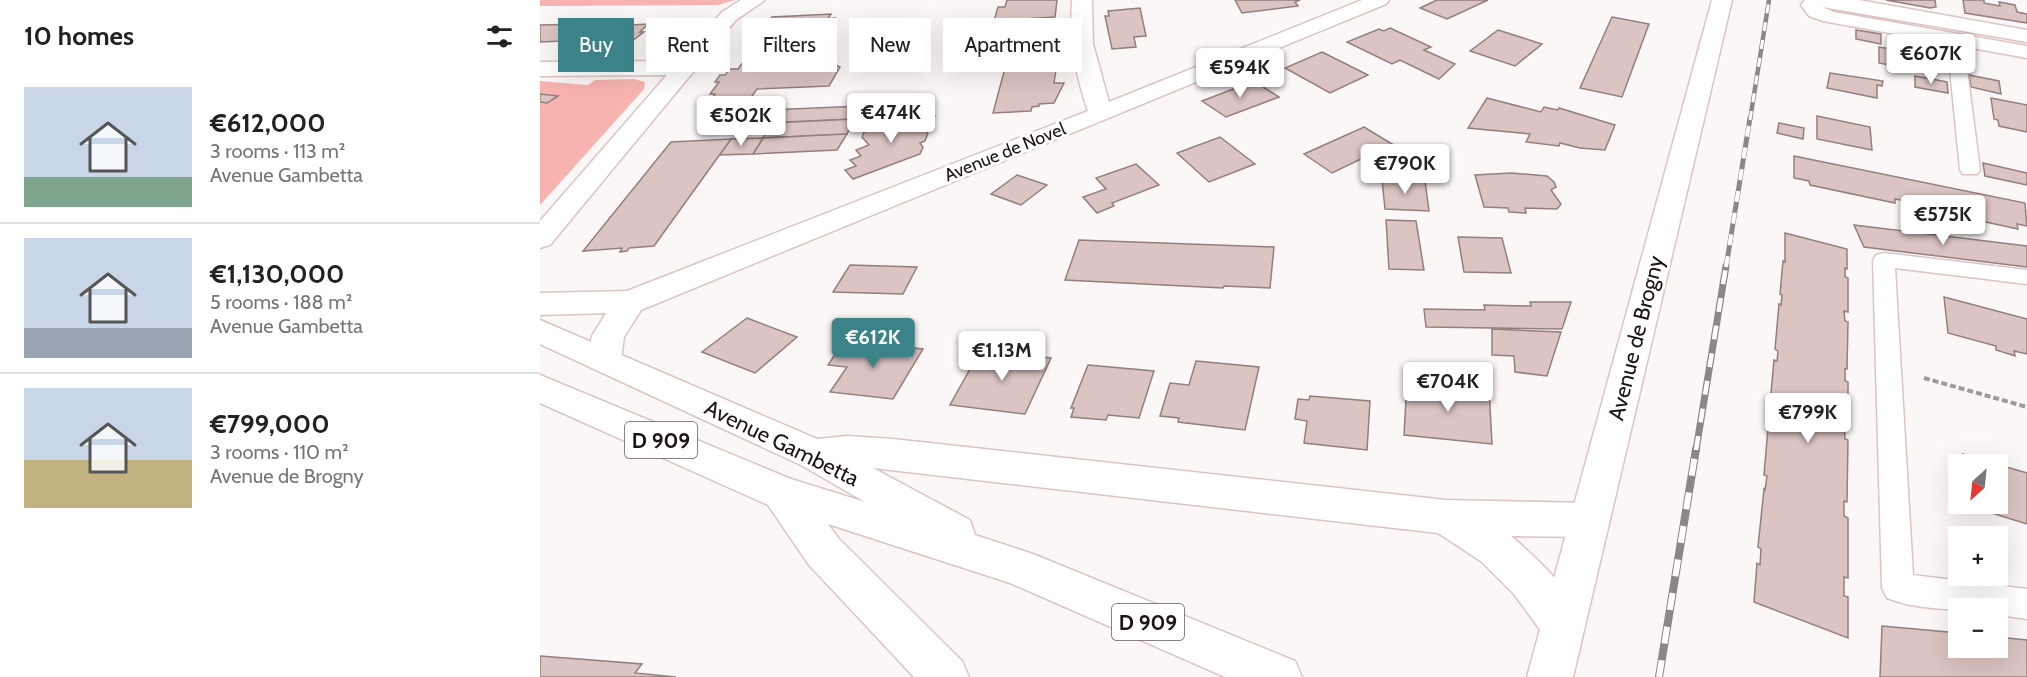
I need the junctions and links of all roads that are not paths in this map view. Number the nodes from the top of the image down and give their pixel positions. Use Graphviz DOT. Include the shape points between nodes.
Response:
graph roads {
  1 [pos="755,0"];
  2 [pos="1082,0"];
  3 [pos="1379,0"];
  4 [pos="1722,0"];
  5 [pos="1950,0"];
  6 [pos="1819,1"];
  7 [pos="1344,5"];
  8 [pos="727,18"];
  9 [pos="1954,31"];
  10 [pos="2027,36"];
  11 [pos="2027,52"];
  12 [pos="646,68"];
  13 [pos="540,69"];
  14 [pos="680,72"];
  15 [pos="1101,114"];
  16 [pos="1970,170"];
  17 [pos="542,234"];
  18 [pos="2027,277"];
  19 [pos="630,302"];
  20 [pos="540,304"];
  21 [pos="540,331"];
  22 [pos="604,359"];
  23 [pos="540,388"];
  24 [pos="814,454"];
  25 [pos="782,493"];
  26 [pos="1446,517"];
  27 [pos="1590,520"];
  28 [pos="1018,567"];
  29 [pos="2027,604"];
  30 [pos="1563,624"];
  31 [pos="945,677"];
  32 [pos="1279,677"];
  33 [pos="1550,677"];
  1 -- 8 [label="main road"];
  2 -- 15 [label="main road" via="1081,39"];
  3 -- 7 [label="main road, Avenue de Novel"];
  4 -- 27 [label="main road, Avenue de Brogny"];
  5 -- 9 [label="main road"];
  6 -- 9 [label="main road"];
  7 -- 15 [label="main road, Avenue de Novel"];
  9 -- 10 [label="main road"];
  9 -- 11 [label="main road"];
  9 -- 16 [label="lane"];
  12 -- 13 [label="main road"];
  14 -- 17 [label="main road"];
  15 -- 19 [label="main road, Avenue de Novel"];
  18 -- 29 [label="lane" via="1884,260 1898,588"];
  19 -- 20 [label="main road, Avenue de Novel"];
  19 -- 22 [label="main road" via="608,336"];
  21 -- 22 [label="main road, Avenue Gambetta / D 909"];
  22 -- 24 [label="main road, Avenue Gambetta / D 909"];
  23 -- 25 [label="main road, Avenue Gambetta / D 909"];
  24 -- 26 [label="main road" via="893,454"];
  24 -- 28 [label="main road, Avenue Gambetta / D 909"];
  25 -- 28 [label="main road, Avenue Gambetta / D 909"];
  25 -- 31 [label="main road" via="824,552"];
  26 -- 27 [label="main road"];
  26 -- 30 [label="main road" via="1497,549 1528,579"];
  27 -- 30 [label="main road, Avenue de Brogny"];
  28 -- 32 [label="main road, Avenue Gambetta / D 909"];
  30 -- 33 [label="main road, Avenue de Brogny"];
}
